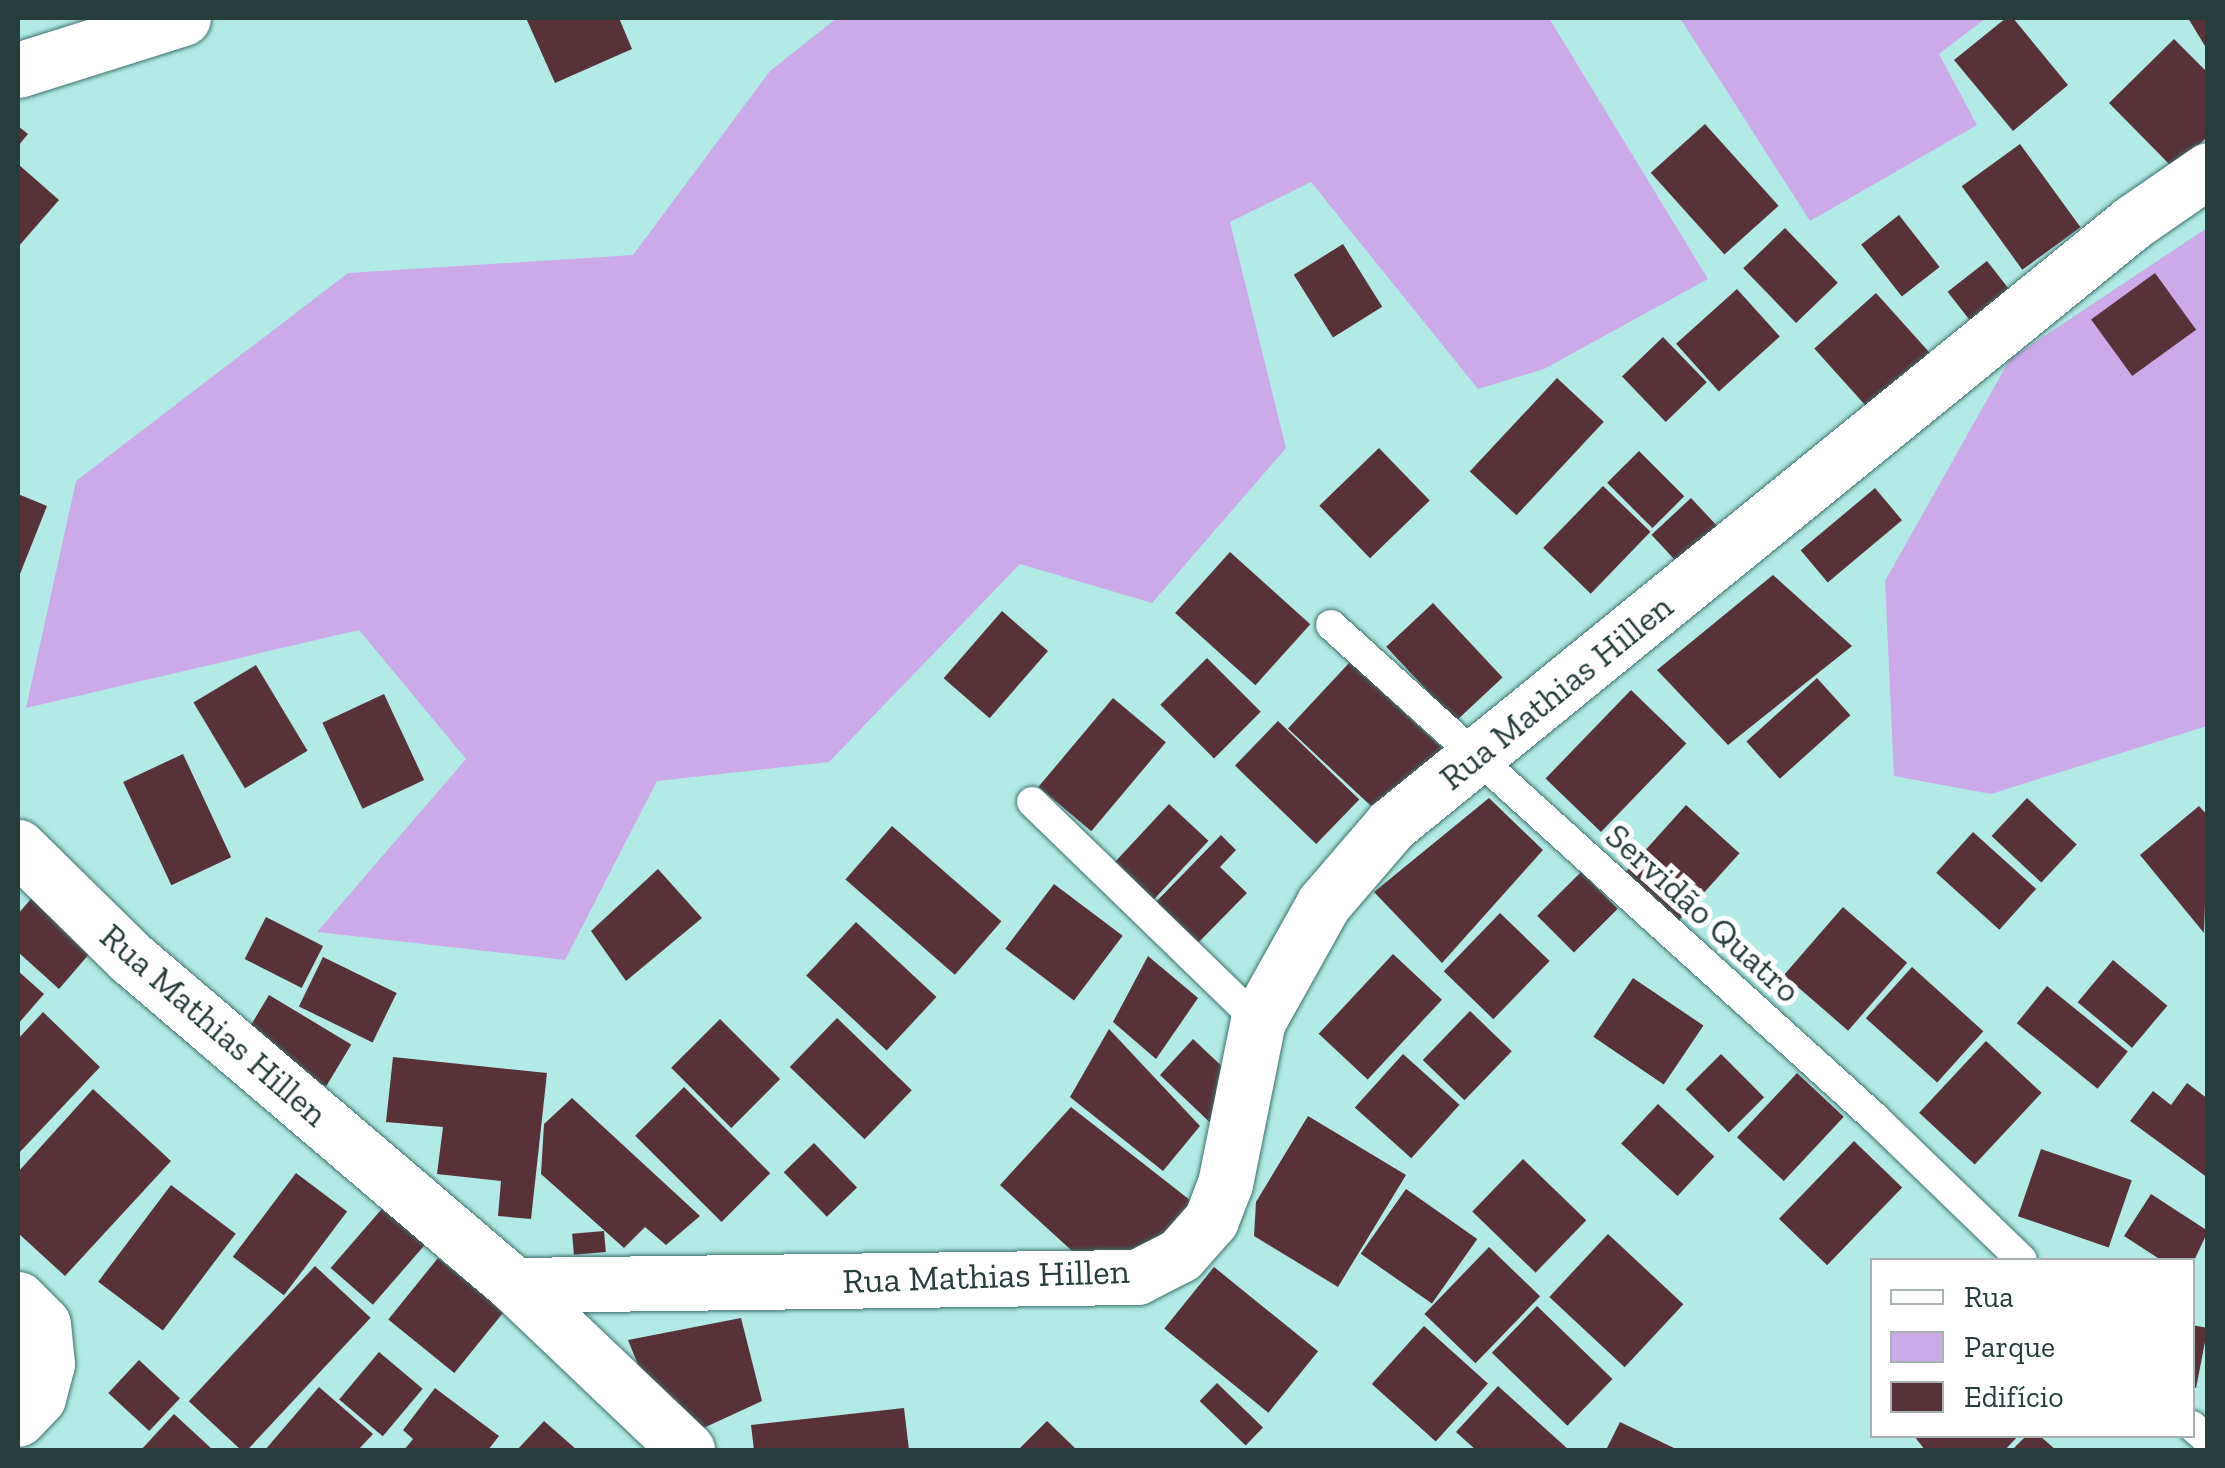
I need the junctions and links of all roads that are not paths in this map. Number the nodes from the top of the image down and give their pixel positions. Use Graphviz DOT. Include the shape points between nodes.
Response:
graph roads {
  1 [pos="183,18"];
  2 [pos="18,70"];
  3 [pos="2208,170"];
  4 [pos="1331,625"];
  5 [pos="1475,758"];
  6 [pos="1032,802"];
  7 [pos="18,847"];
  8 [pos="1258,1020"];
  9 [pos="2020,1258"];
  10 [pos="514,1285"];
  11 [pos="18,1299"];
  12 [pos="18,1419"];
  13 [pos="687,1450"];
  1 -- 2 [label="street"];
  3 -- 5 [label="street, Rua Mathias Hillen" via="2133,222"];
  4 -- 5 [label="lane, Servidão Quatro"];
  5 -- 8 [label="street, Rua Mathias Hillen" via="1391,825 1324,903"];
  5 -- 9 [label="lane, Servidão Quatro"];
  6 -- 8 [label="lane"];
  7 -- 10 [label="street, Rua Mathias Hillen" via="131,958"];
  8 -- 10 [label="street, Rua Mathias Hillen" via="1226,1184 1212,1220 1180,1254 1137,1277"];
  10 -- 13 [label="street"];
  11 -- 12 [label="street" via="43,1324 48,1364 38,1398"];
}
